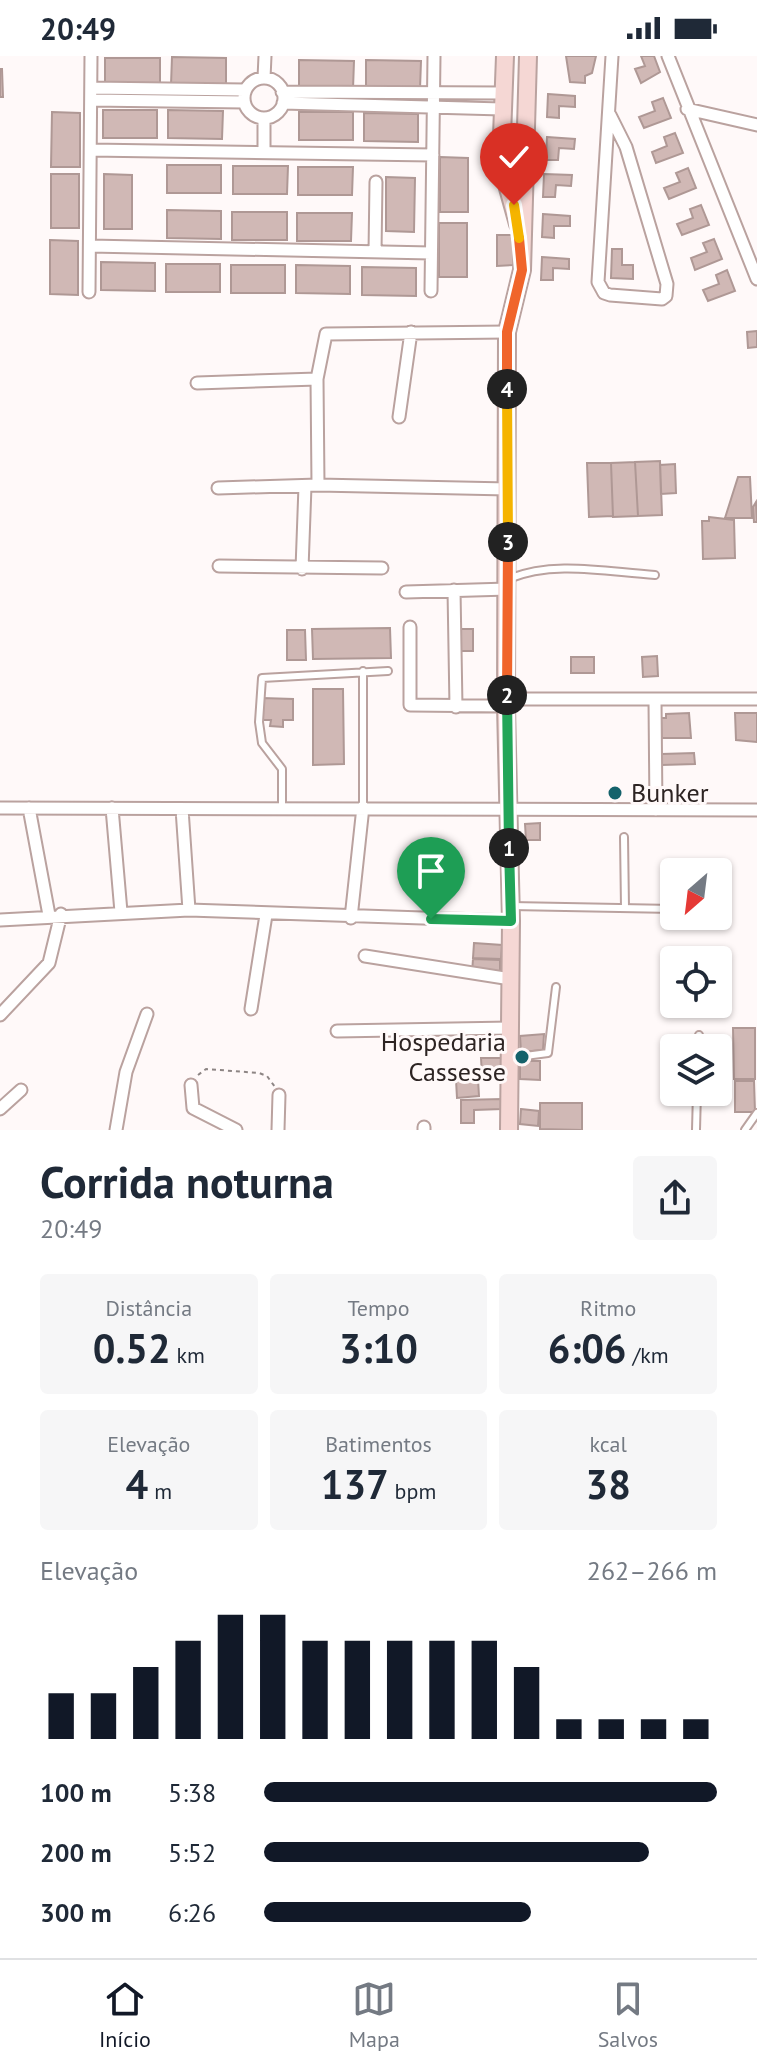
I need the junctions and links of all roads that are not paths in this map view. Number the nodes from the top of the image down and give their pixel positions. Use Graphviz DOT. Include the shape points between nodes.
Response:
graph roads {
  1 [pos="91,56"];
  2 [pos="265,56"];
  3 [pos="434,56"];
  4 [pos="505,56"];
  5 [pos="528,56"];
  6 [pos="612,56"];
  7 [pos="668,56"];
  8 [pos="264,78"];
  9 [pos="91,94"];
  10 [pos="245,96"];
  11 [pos="283,97"];
  12 [pos="433,101"];
  13 [pos="502,101"];
  14 [pos="687,109"];
  15 [pos="610,115"];
  16 [pos="264,118"];
  17 [pos="757,125"];
  18 [pos="626,147"];
  19 [pos="91,150"];
  20 [pos="605,150"];
  21 [pos="264,152"];
  22 [pos="433,155"];
  23 [pos="376,182"];
  24 [pos="90,246"];
  25 [pos="375,252"];
  26 [pos="431,253"];
  27 [pos="522,270"];
  28 [pos="757,279"];
  29 [pos="431,291"];
  30 [pos="89,292"];
  31 [pos="411,332"];
  32 [pos="507,332"];
  33 [pos="317,379"];
  34 [pos="197,383"];
  35 [pos="399,417"];
  36 [pos="312,486"];
  37 [pos="218,488"];
  38 [pos="508,489"];
  39 [pos="219,566"];
  40 [pos="382,568"];
  41 [pos="302,569"];
  42 [pos="655,575"];
  43 [pos="508,584"];
  44 [pos="454,590"];
  45 [pos="406,592"];
  46 [pos="410,627"];
  47 [pos="363,671"];
  48 [pos="388,671"];
  49 [pos="757,699"];
  50 [pos="655,701"];
  51 [pos="507,702"];
  52 [pos="456,707"];
  53 [pos="363,807"];
  54 [pos="0,808"];
  55 [pos="29,808"];
  56 [pos="112,808"];
  57 [pos="282,808"];
  58 [pos="182,809"];
  59 [pos="508,809"];
  60 [pos="656,810"];
  61 [pos="757,810"];
  62 [pos="624,837"];
  63 [pos="625,908"];
  64 [pos="660,909"];
  65 [pos="189,910"];
  66 [pos="121,912"];
  67 [pos="511,913"];
  68 [pos="55,914"];
  69 [pos="266,915"];
  70 [pos="351,918"];
  71 [pos="0,920"];
  72 [pos="365,956"];
  73 [pos="511,979"];
  74 [pos="556,987"];
  75 [pos="251,1009"];
  76 [pos="147,1014"];
  77 [pos="0,1015"];
  78 [pos="510,1028"];
  79 [pos="337,1031"];
  80 [pos="510,1058"];
  81 [pos="191,1085"];
  82 [pos="21,1090"];
  83 [pos="279,1095"];
  84 [pos="697,1106"];
  85 [pos="0,1109"];
  86 [pos="757,1113"];
  87 [pos="116,1130"];
  88 [pos="236,1130"];
  89 [pos="278,1130"];
  90 [pos="509,1130"];
  91 [pos="696,1130"];
  92 [pos="745,1130"];
  1 -- 9 [label="street"];
  2 -- 8 [label="street"];
  3 -- 12 [label="street"];
  4 -- 13 [label="main road"];
  5 -- 27 [label="main road"];
  6 -- 15 [label="street"];
  7 -- 14 [label="street"];
  8 -- 10 [label="street" via="253,82"];
  8 -- 11 [label="street" via="275,82"];
  9 -- 10 [label="street"];
  9 -- 19 [label="street"];
  10 -- 16 [label="street" via="251,113"];
  11 -- 12 [label="street"];
  11 -- 16 [label="street" via="276,114"];
  12 -- 13 [label="street"];
  12 -- 22 [label="street"];
  13 -- 27 [label="main road" via="501,163 517,220"];
  14 -- 17 [label="street"];
  14 -- 28 [label="street"];
  15 -- 18 [label="street"];
  15 -- 20 [label="street"];
  16 -- 21 [label="street"];
  18 -- 20 [label="street"];
  18 -- 20 [label="street" via="667,284 662,299 610,295 600,288"];
  19 -- 21 [label="street"];
  19 -- 24 [label="street"];
  21 -- 22 [label="street"];
  22 -- 26 [label="street"];
  23 -- 25 [label="street"];
  24 -- 25 [label="street"];
  24 -- 30 [label="street"];
  25 -- 26 [label="street"];
  26 -- 29 [label="street"];
  27 -- 32 [label="main road"];
  31 -- 32 [label="street"];
  31 -- 33 [label="street" via="326,334"];
  31 -- 35 [label="street"];
  32 -- 38 [label="main road"];
  33 -- 34 [label="street"];
  33 -- 36 [label="street"];
  36 -- 37 [label="street"];
  36 -- 38 [label="street"];
  36 -- 41 [label="street"];
  38 -- 43 [label="main road"];
  39 -- 41 [label="street"];
  40 -- 41 [label="street"];
  42 -- 43 [label="lane" via="551,567 534,569"];
  43 -- 44 [label="street"];
  43 -- 51 [label="main road"];
  44 -- 45 [label="street"];
  44 -- 52 [label="street"];
  46 -- 52 [label="street" via="410,705"];
  47 -- 48 [label="lane"];
  47 -- 53 [label="lane"];
  47 -- 57 [label="lane" via="262,678 259,722 265,750 282,769"];
  49 -- 50 [label="street"];
  50 -- 51 [label="street"];
  50 -- 60 [label="street"];
  51 -- 52 [label="street"];
  51 -- 59 [label="main road"];
  53 -- 57 [label="street"];
  53 -- 59 [label="street"];
  53 -- 70 [label="street"];
  54 -- 55 [label="street"];
  55 -- 56 [label="street"];
  55 -- 68 [label="street"];
  56 -- 58 [label="street"];
  56 -- 66 [label="street"];
  57 -- 58 [label="street"];
  58 -- 65 [label="street"];
  59 -- 60 [label="street"];
  59 -- 67 [label="main road"];
  60 -- 61 [label="street"];
  62 -- 63 [label="lane"];
  63 -- 64 [label="lane"];
  63 -- 67 [label="lane"];
  65 -- 66 [label="street"];
  65 -- 69 [label="street"];
  66 -- 68 [label="street"];
  67 -- 70 [label="street"];
  67 -- 73 [label="main road"];
  68 -- 71 [label="street"];
  68 -- 77 [label="street" via="49,963"];
  69 -- 70 [label="street"];
  69 -- 75 [label="street"];
  72 -- 73 [label="street"];
  73 -- 78 [label="main road"];
  74 -- 80 [label="lane" via="548,1053"];
  76 -- 87 [label="street" via="126,1072"];
  78 -- 79 [label="street"];
  78 -- 80 [label="main road"];
  80 -- 90 [label="main road"];
  81 -- 88 [label="street" via="193,1108"];
  82 -- 85 [label="street"];
  83 -- 89 [label="street"];
  84 -- 91 [label="lane"];
  86 -- 92 [label="lane"];
}
